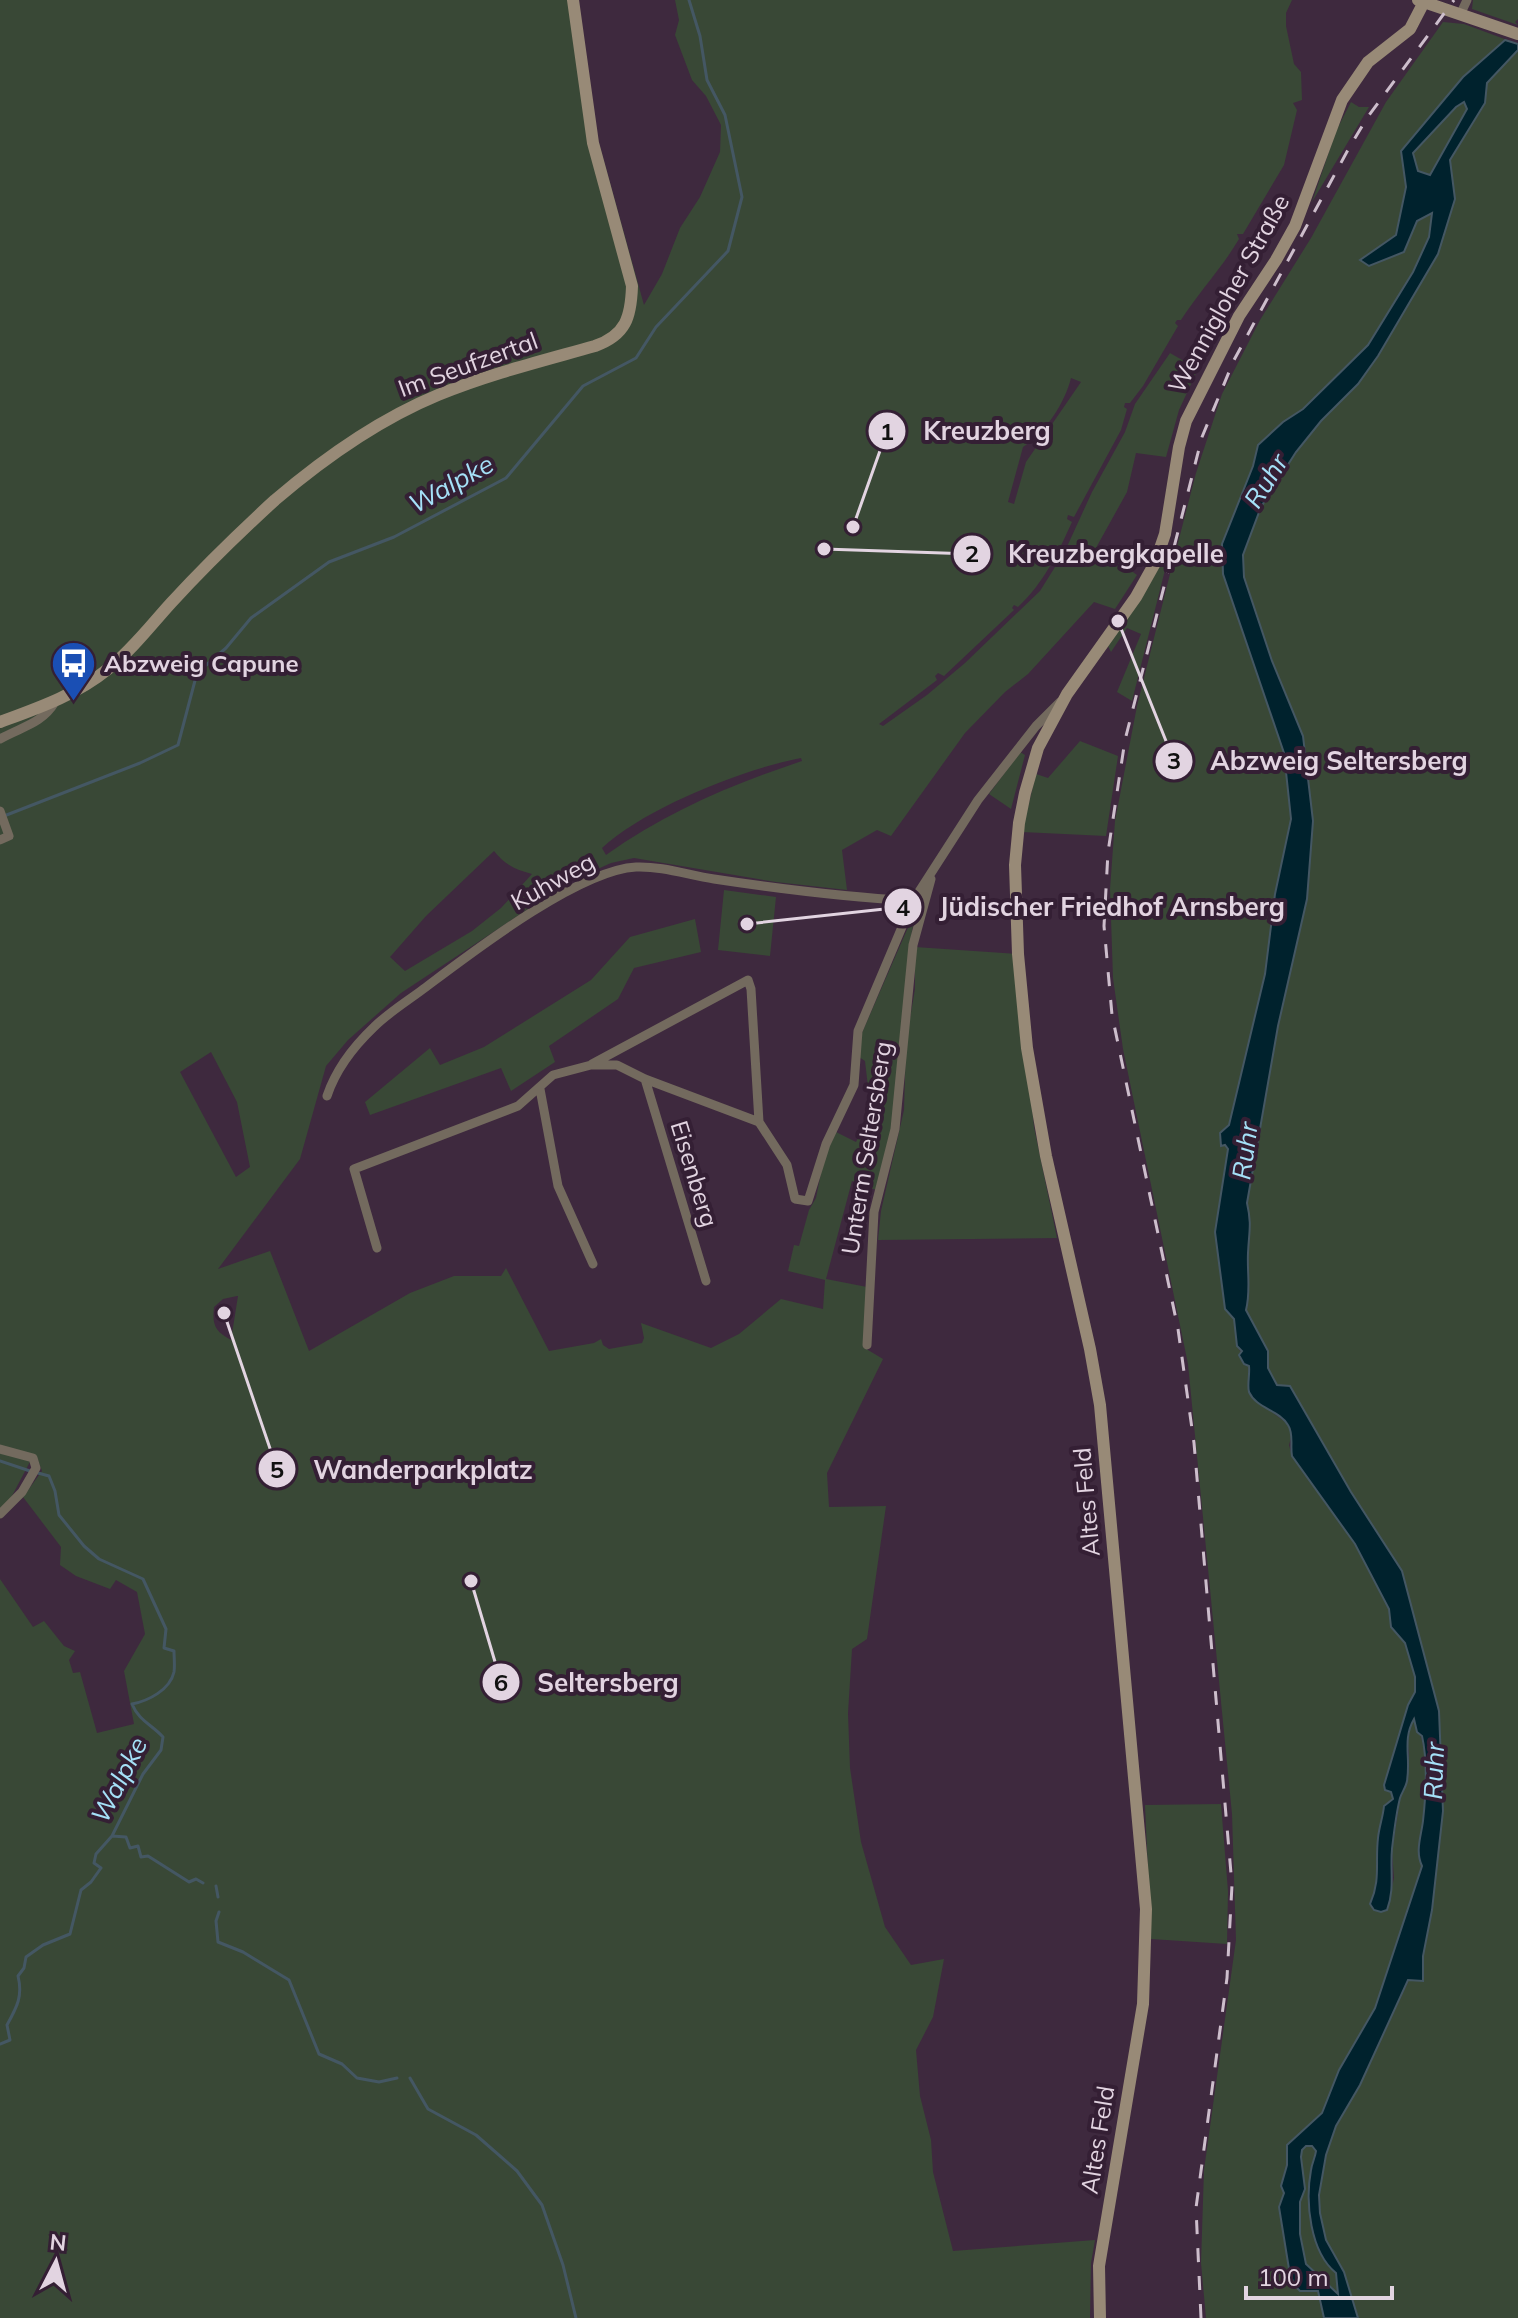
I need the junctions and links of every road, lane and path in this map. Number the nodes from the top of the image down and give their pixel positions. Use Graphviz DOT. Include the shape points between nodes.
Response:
graph roads {
  1 [pos="573,0"];
  2 [pos="1467,0"];
  3 [pos="1421,1"];
  4 [pos="1464,16"];
  5 [pos="1518,34"];
  6 [pos="1067,694"];
  7 [pos="55,702"];
  8 [pos="0,722"];
  9 [pos="0,739"];
  10 [pos="1024,741"];
  11 [pos="1038,748"];
  12 [pos="0,811"];
  13 [pos="0,840"];
  14 [pos="935,865"];
  15 [pos="913,901"];
  16 [pos="591,1065"];
  17 [pos="645,1079"];
  18 [pos="540,1089"];
  19 [pos="327,1096"];
  20 [pos="759,1122"];
  21 [pos="377,1248"];
  22 [pos="593,1264"];
  23 [pos="706,1281"];
  24 [pos="867,1345"];
  25 [pos="0,1449"];
  26 [pos="0,1514"];
  27 [pos="1100,2318"];
  1 -- 7 [label="main road, Im Seufzertal" via="593,143 632,286 626,321 609,341 436,396 389,419 323,463 224,549 134,646"];
  2 -- 4 [label="street"];
  3 -- 4 [label="main road"];
  3 -- 6 [label="main road, Wennigloher Straße" via="1410,29 1368,62 1342,100 1295,226 1239,316 1186,421 1155,563"];
  4 -- 5 [label="main road"];
  6 -- 10 [label="street, Wennigloher Straße"];
  6 -- 11 [label="main road, Altes Feld"];
  7 -- 8 [label="main road, Im Seufzertal"];
  7 -- 9 [label="street" via="36,723"];
  10 -- 11 [label="street"];
  10 -- 14 [label="street, Wennigloher Straße"];
  11 -- 27 [label="main road, Altes Feld" via="1019,823 1018,954 1046,1156 1100,1405 1146,1909 1143,2004 1099,2266"];
  12 -- 13 [label="street" via="9,836"];
  14 -- 15 [label="street, Wennigloher Straße"];
  14 -- 24 [label="street, Unterm Seltersberg" via="913,945 895,1129 874,1212"];
  15 -- 19 [label="street, Kuhweg" via="840,896 651,867 592,878 464,959 374,1026 336,1070"];
  15 -- 20 [label="street, Wennigloher Straße" via="858,1031 854,1085 826,1144 808,1201 795,1199 787,1165"];
  16 -- 17 [label="street" via="617,1065"];
  16 -- 18 [label="street" via="553,1075"];
  16 -- 20 [label="street" via="748,980"];
  17 -- 20 [label="street"];
  17 -- 23 [label="street, Eisenberg"];
  18 -- 21 [label="street" via="518,1106 354,1169"];
  18 -- 22 [label="street" via="558,1186"];
  25 -- 26 [label="street" via="33,1458 36,1468"];
}
